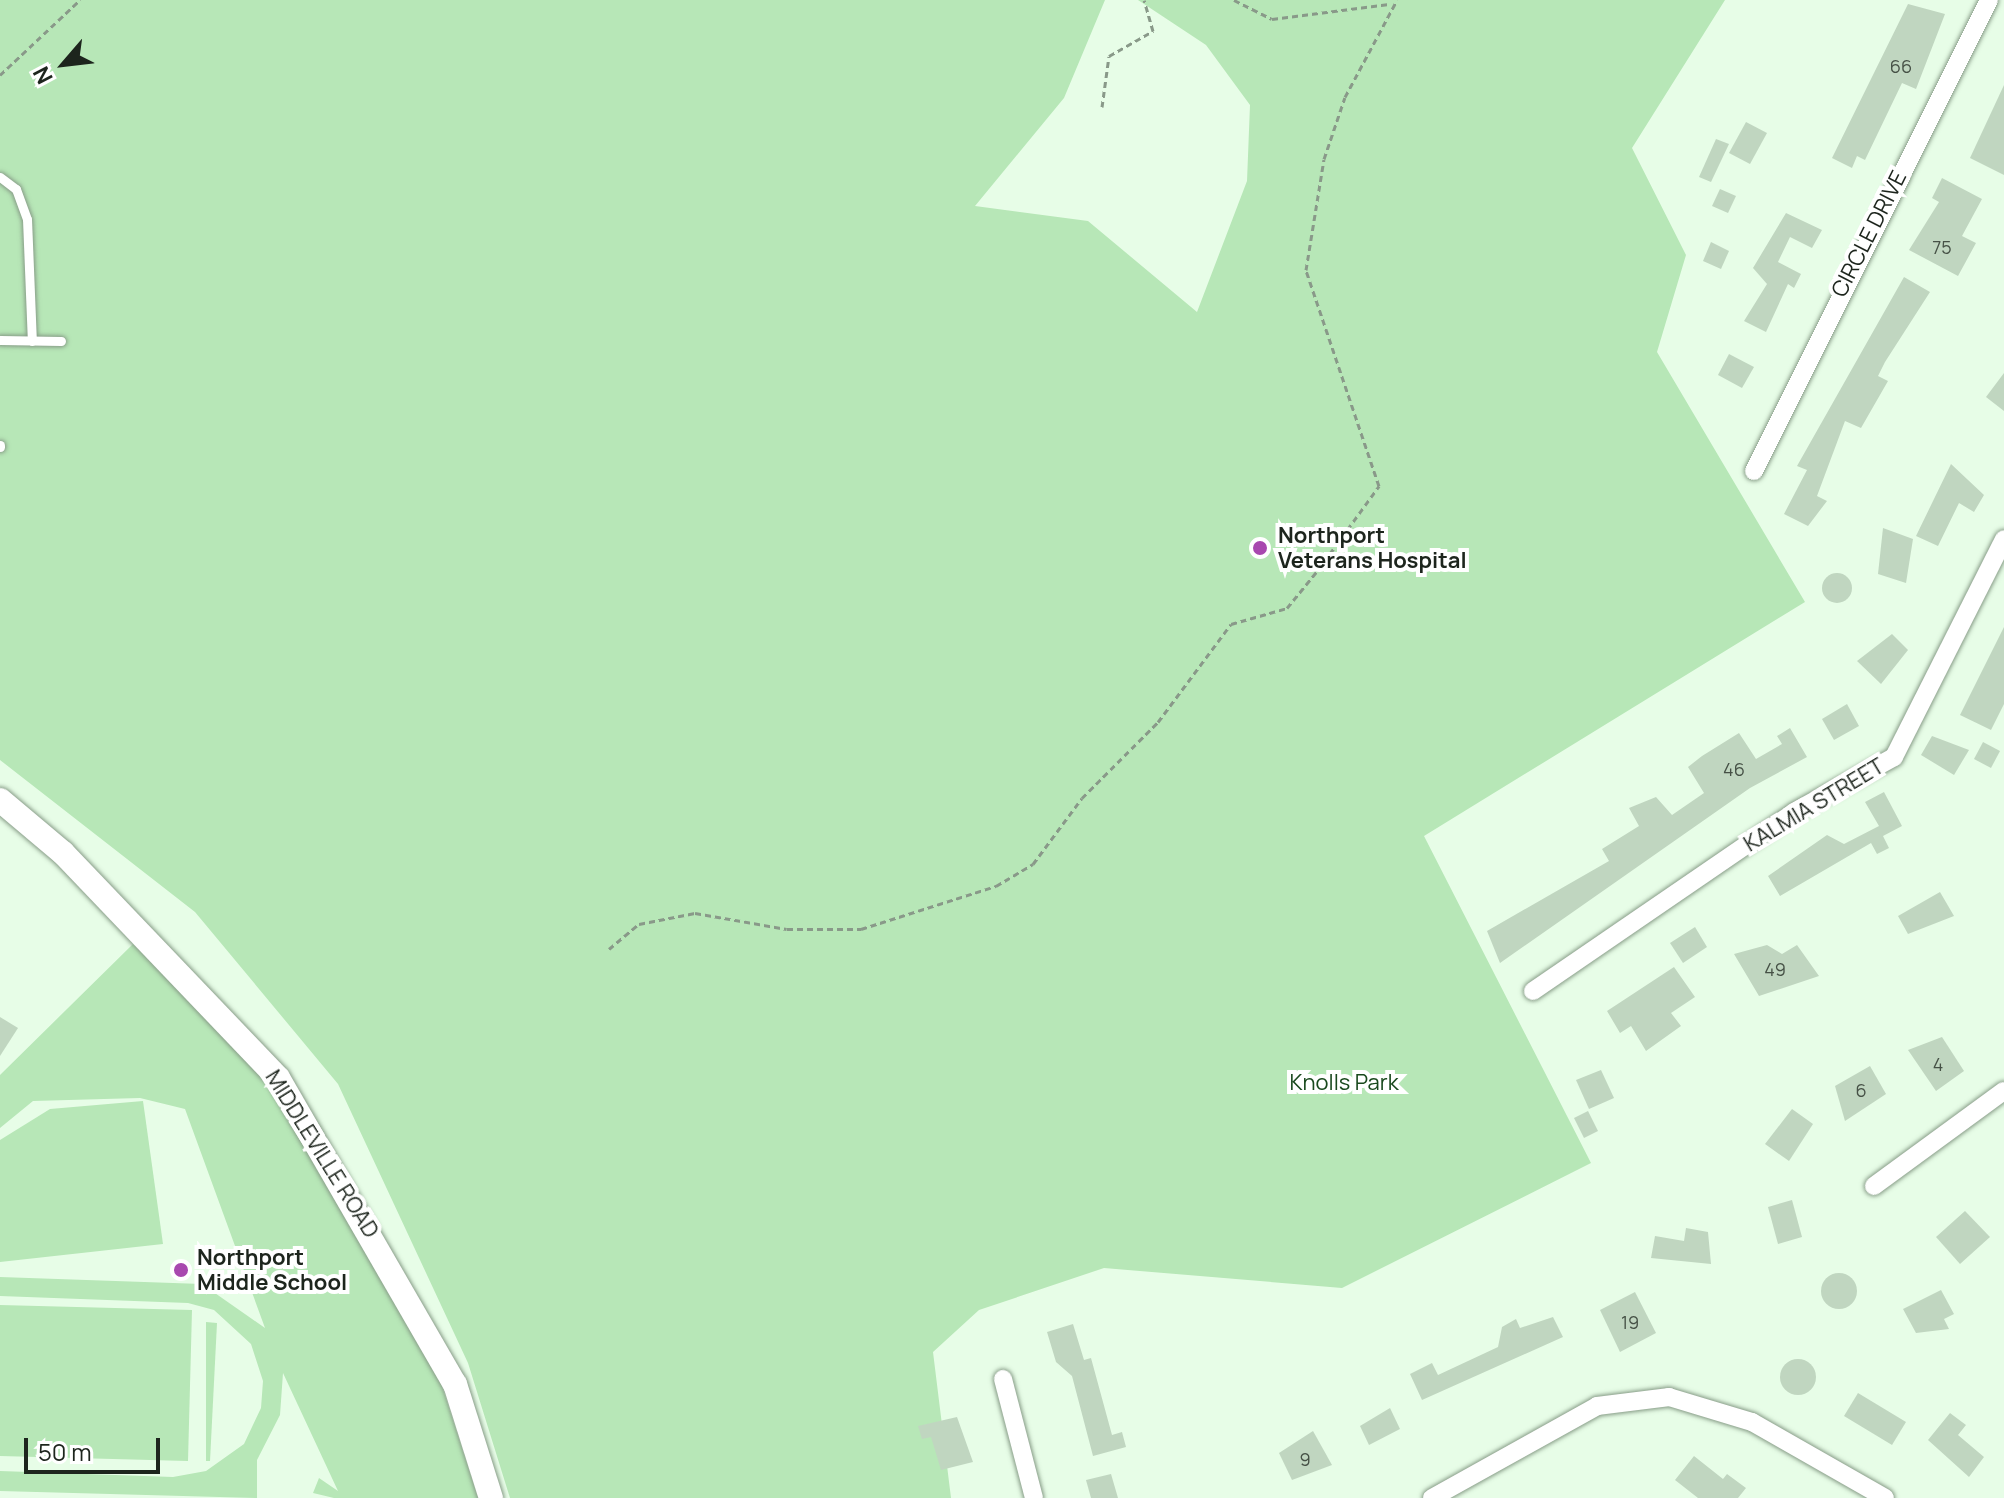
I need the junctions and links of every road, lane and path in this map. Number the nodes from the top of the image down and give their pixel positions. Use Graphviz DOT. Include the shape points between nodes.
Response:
graph roads {
  1 [pos="80,0"];
  2 [pos="1144,0"];
  3 [pos="1234,0"];
  4 [pos="1397,0"];
  5 [pos="1989,0"];
  6 [pos="1389,4"];
  7 [pos="0,75"];
  8 [pos="1102,107"];
  9 [pos="0,177"];
  10 [pos="0,340"];
  11 [pos="32,341"];
  12 [pos="61,341"];
  13 [pos="1754,471"];
  14 [pos="2004,539"];
  15 [pos="0,800"];
  16 [pos="609,949"];
  17 [pos="1533,991"];
  18 [pos="2004,1091"];
  19 [pos="1874,1186"];
  20 [pos="1003,1379"];
  21 [pos="491,1498"];
  22 [pos="1034,1498"];
  23 [pos="1432,1498"];
  24 [pos="1885,1498"];
  1 -- 7 [label="path"];
  2 -- 8 [label="path" via="1153,31 1109,56"];
  3 -- 6 [label="path" via="1272,19"];
  4 -- 6 [label="path"];
  5 -- 13 [label="street, CIRCLE DRIVE"];
  6 -- 16 [label="path" via="1324,159 1306,270 1379,486 1287,608 1231,624 1158,722 1082,798 1033,864 996,886 861,929 787,929 695,913 639,924"];
  9 -- 11 [label="lane" via="16,189 27,219"];
  10 -- 11 [label="lane"];
  11 -- 12 [label="lane"];
  14 -- 17 [label="street, KALMIA STREET" via="1894,757 1794,812"];
  15 -- 21 [label="street, MIDDLEVILLE ROAD" via="63,853 278,1078 455,1384"];
  18 -- 19 [label="street"];
  20 -- 22 [label="street"];
  23 -- 24 [label="street" via="1597,1406 1669,1397 1752,1422"];
}
